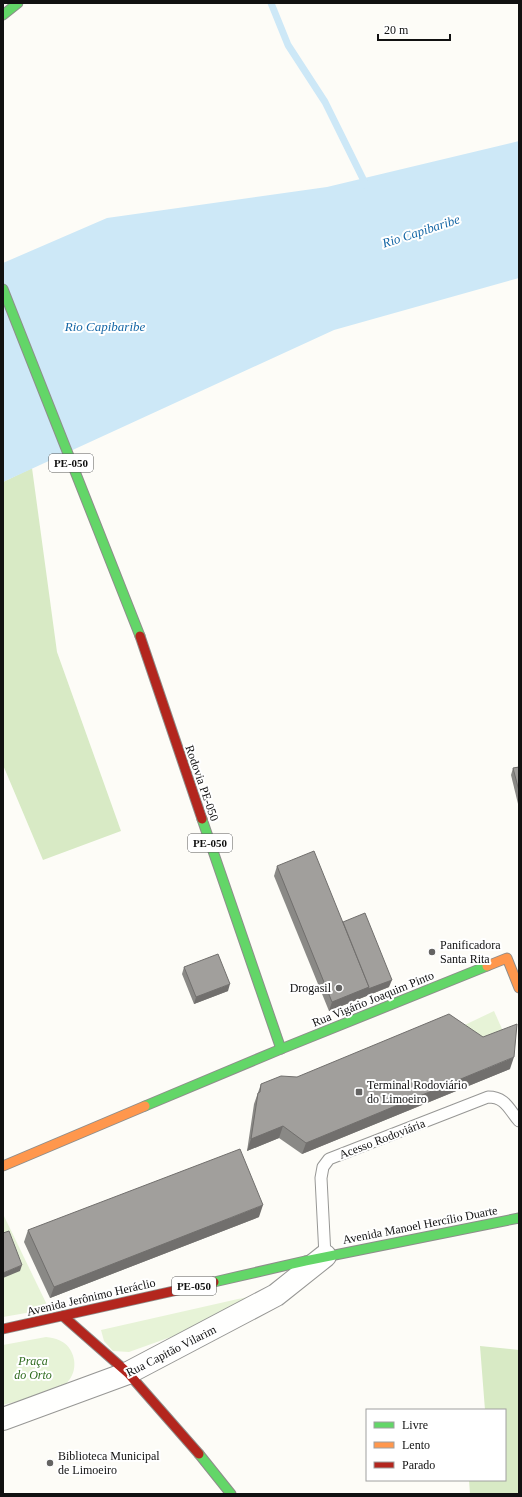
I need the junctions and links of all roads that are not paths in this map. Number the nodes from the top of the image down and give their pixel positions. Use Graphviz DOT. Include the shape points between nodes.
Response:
graph roads {
  1 [pos="18,3"];
  2 [pos="3,15"];
  3 [pos="3,289"];
  4 [pos="519,988"];
  5 [pos="281,1049"];
  6 [pos="519,1121"];
  7 [pos="3,1166"];
  8 [pos="519,1218"];
  9 [pos="325,1256"];
  10 [pos="63,1316"];
  11 [pos="3,1329"];
  12 [pos="128,1374"];
  13 [pos="3,1419"];
  14 [pos="231,1494"];
  1 -- 2 [label="main road"];
  3 -- 5 [label="main road, Rodovia PE-050 / PE-050" via="140,637"];
  4 -- 5 [label="main road, Rua Vigário Joaquim Pinto" via="510,957"];
  5 -- 7 [label="main road"];
  6 -- 9 [label="lane, Acesso Rodoviária" via="504,1102 497,1097 488,1097 329,1159 323,1167 321,1178"];
  8 -- 9 [label="main road, Avenida Manoel Hercílio Duarte / PE-050"];
  9 -- 10 [label="main road, Avenida Jerônimo Heráclio / PE-050"];
  9 -- 12 [label="street, Rua Capitão Vilarim" via="276,1295"];
  10 -- 11 [label="main road, Avenida Jerônimo Heráclio / PE-050"];
  10 -- 12 [label="main road"];
  12 -- 13 [label="street, Rua Capitão Vilarim"];
  12 -- 14 [label="main road" via="193,1446"];
}
